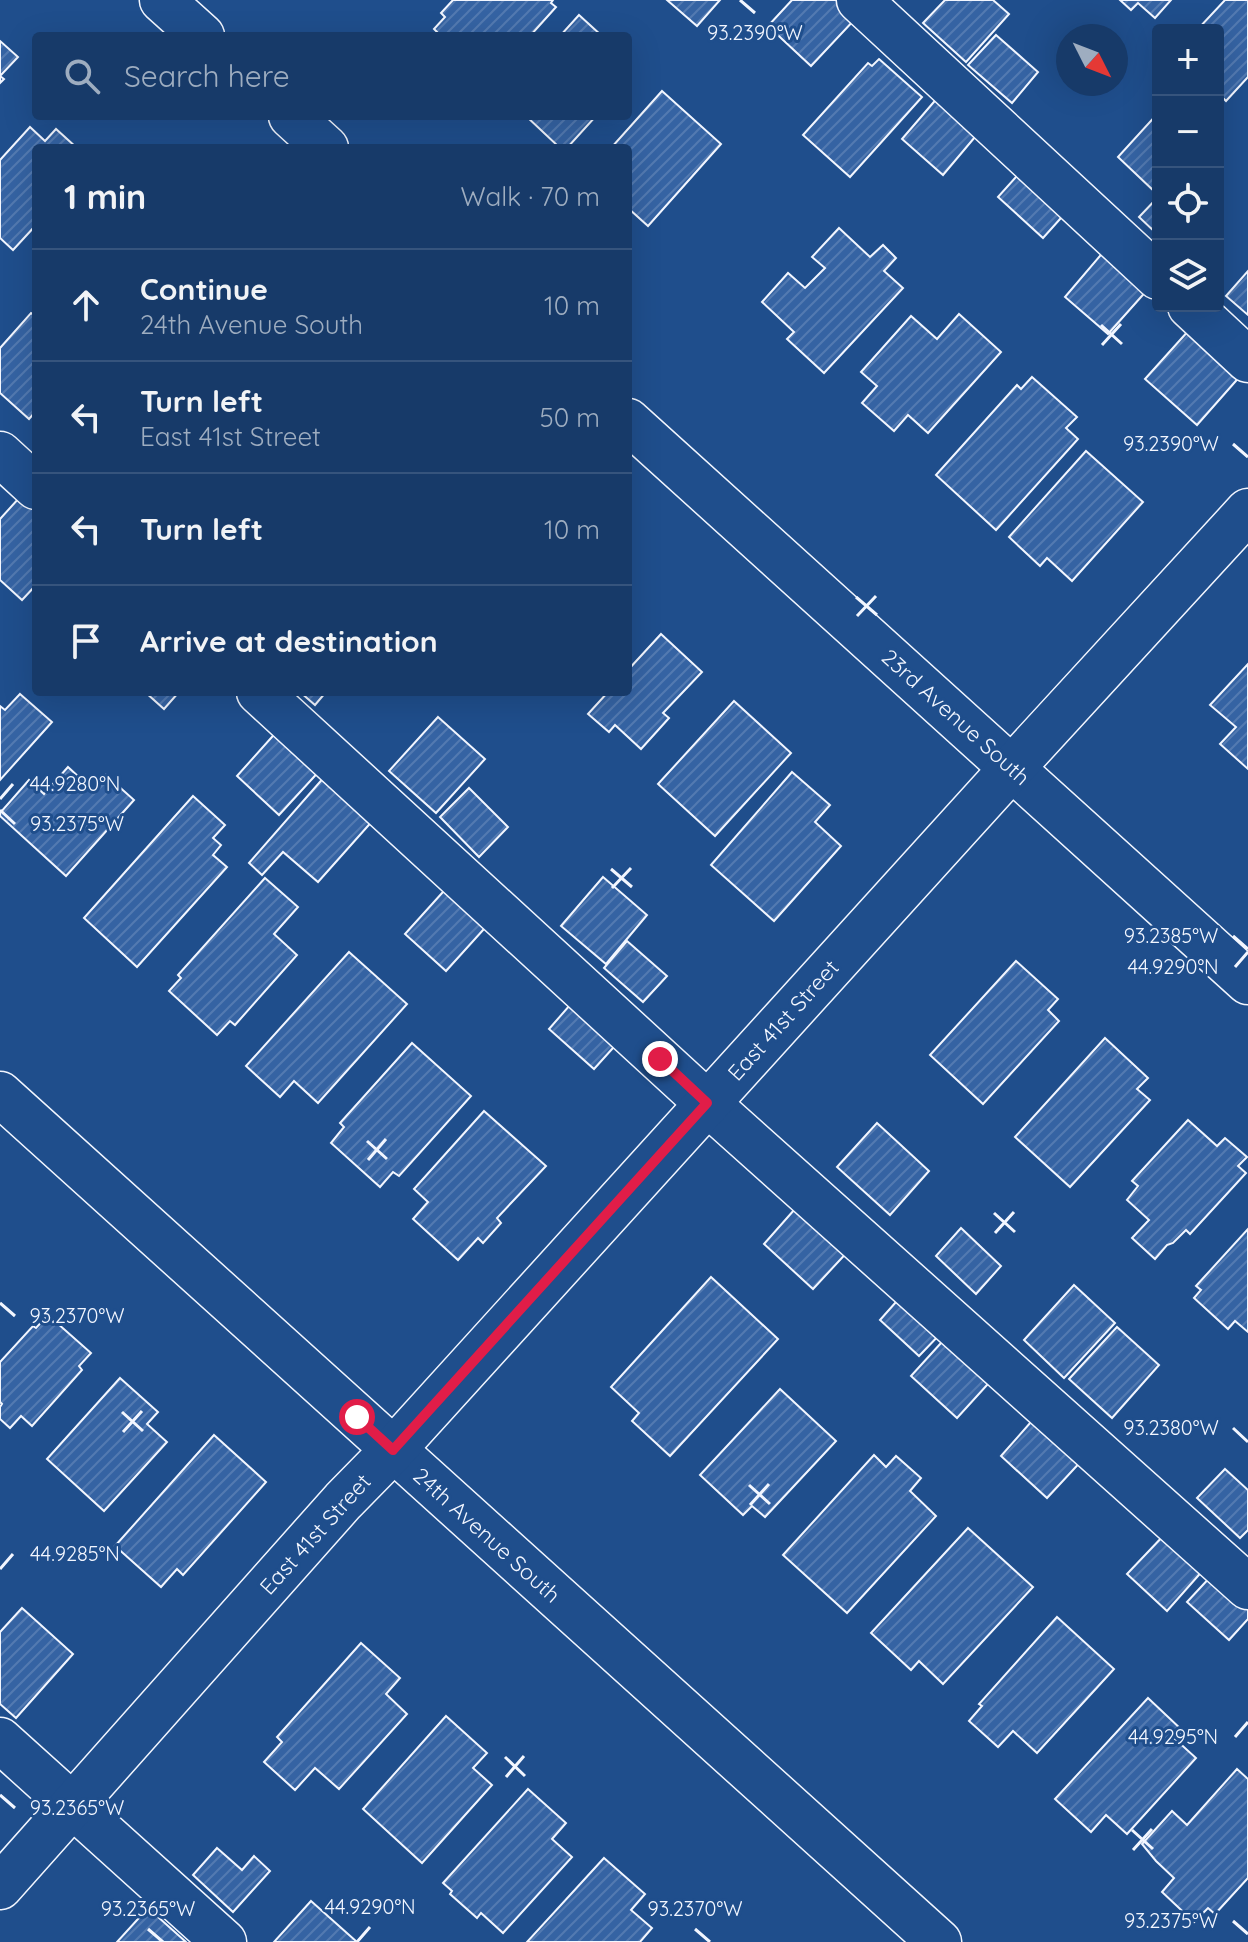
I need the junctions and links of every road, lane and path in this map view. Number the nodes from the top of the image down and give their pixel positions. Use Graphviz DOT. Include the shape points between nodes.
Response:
graph roads {
  1 [pos="162,0"];
  2 [pos="859,0"];
  3 [pos="198,32"];
  4 [pos="295,120"];
  5 [pos="322,144"];
  6 [pos="1152,271"];
  7 [pos="1196,312"];
  8 [pos="1248,360"];
  9 [pos="632,425"];
  10 [pos="0,454"];
  11 [pos="32,483"];
  12 [pos="1248,511"];
  13 [pos="263,696"];
  14 [pos="1012,768"];
  15 [pos="1248,982"];
  16 [pos="0,1094"];
  17 [pos="707,1103"];
  18 [pos="393,1450"];
  19 [pos="1248,1587"];
  20 [pos="0,1740"];
  21 [pos="72,1806"];
  22 [pos="0,1887"];
  23 [pos="224,1942"];
  24 [pos="939,1942"];
  1 -- 3 [label="street"];
  2 -- 6 [label="street"];
  4 -- 5 [label="street"];
  7 -- 8 [label="street"];
  9 -- 14 [label="street, 23rd Avenue South"];
  10 -- 11 [label="street"];
  12 -- 14 [label="street, East 41st Street"];
  13 -- 17 [label="street"];
  14 -- 15 [label="street, 23rd Avenue South"];
  14 -- 17 [label="street, East 41st Street"];
  16 -- 18 [label="street, 24th Avenue South"];
  17 -- 18 [label="street, East 41st Street"];
  17 -- 19 [label="street"];
  18 -- 21 [label="street, East 41st Street"];
  18 -- 24 [label="street, 24th Avenue South"];
  20 -- 21 [label="street"];
  21 -- 22 [label="street, East 41st Street"];
  21 -- 23 [label="street"];
}
